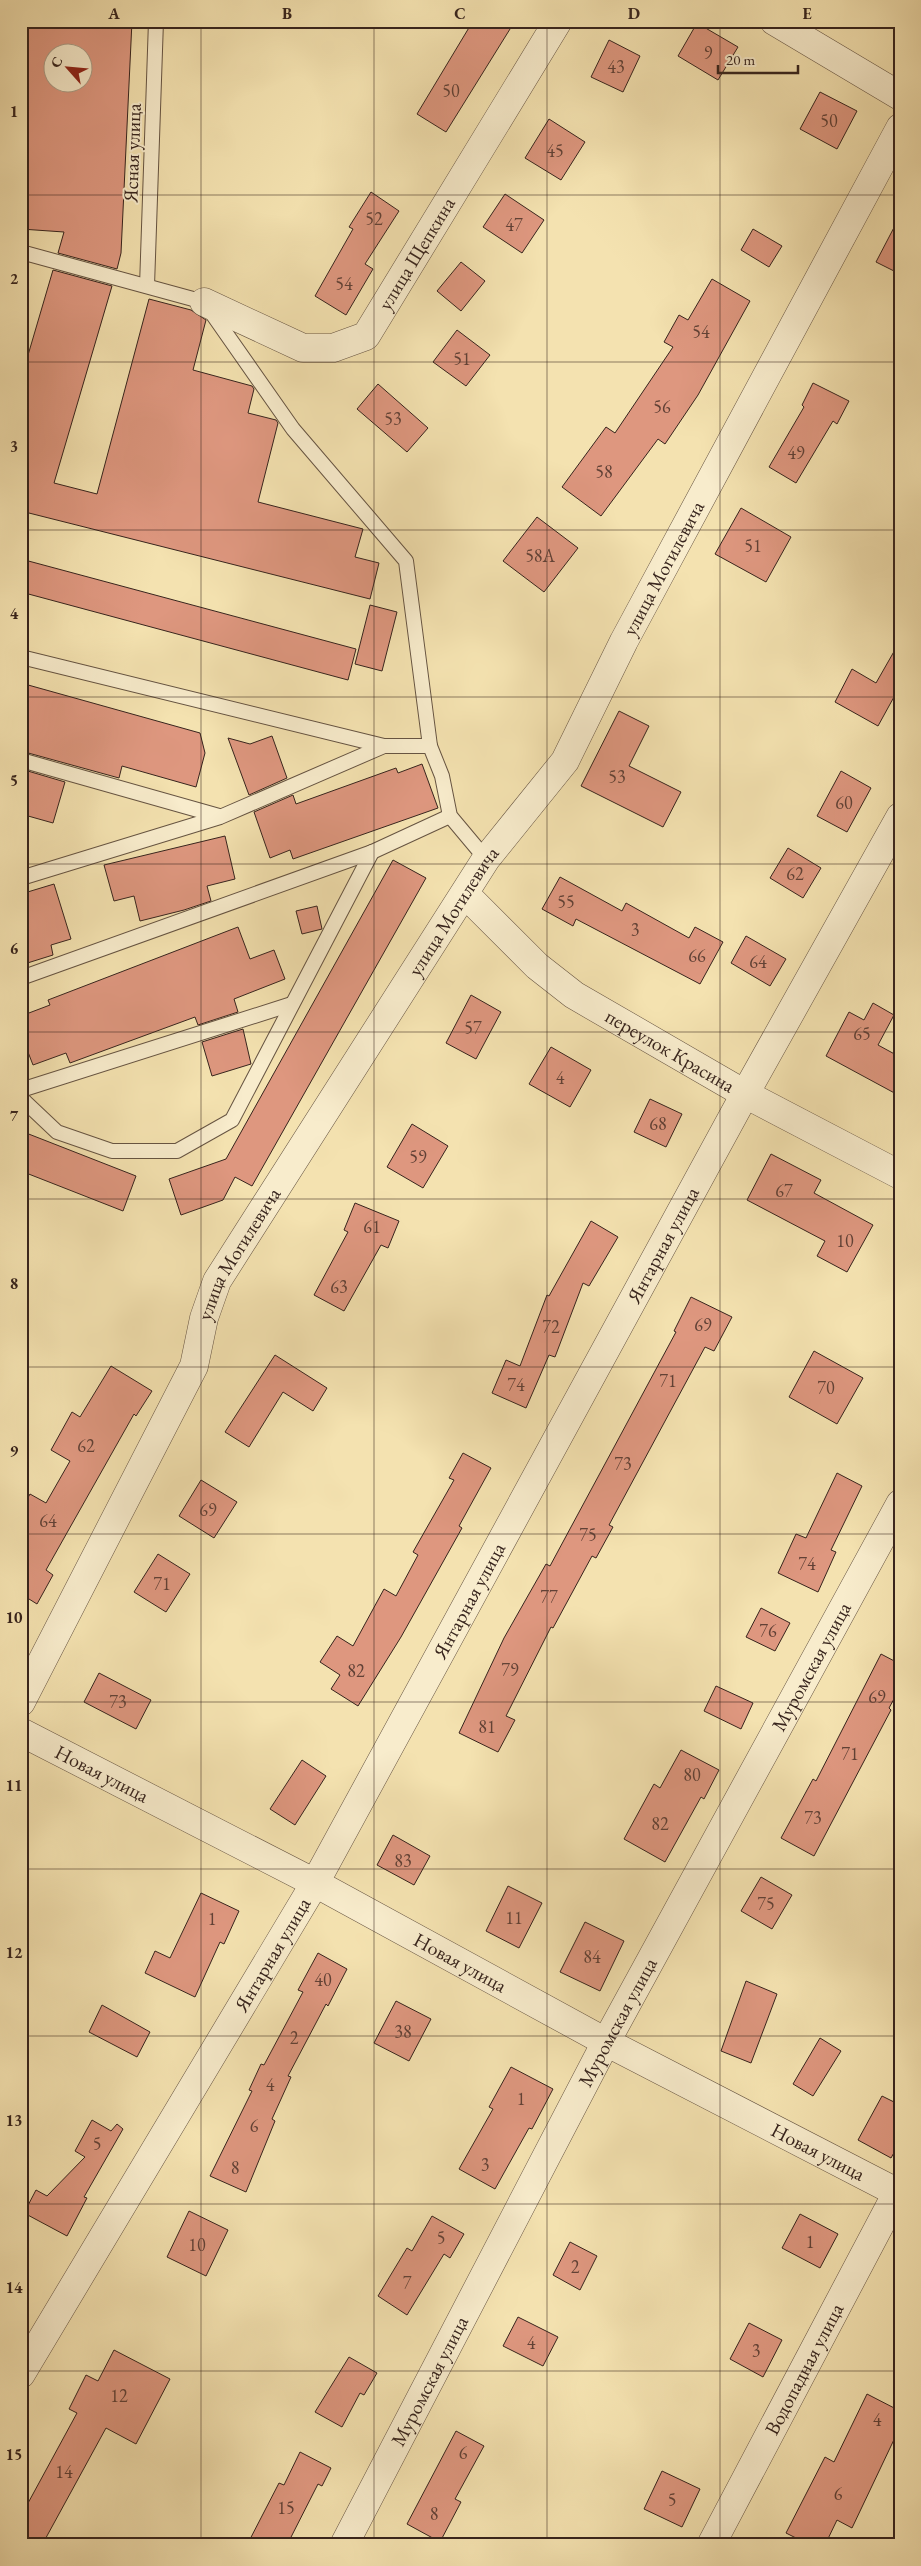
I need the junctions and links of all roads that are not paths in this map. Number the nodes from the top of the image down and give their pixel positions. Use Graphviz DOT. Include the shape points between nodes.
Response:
graph roads {
  1 [pos="156,21"];
  2 [pos="558,21"];
  3 [pos="774,21"];
  4 [pos="900,96"];
  5 [pos="900,128"];
  6 [pos="21,252"];
  7 [pos="147,286"];
  8 [pos="204,302"];
  9 [pos="21,657"];
  10 [pos="384,746"];
  11 [pos="430,746"];
  12 [pos="21,760"];
  13 [pos="450,816"];
  14 [pos="220,817"];
  15 [pos="900,817"];
  16 [pos="372,852"];
  17 [pos="486,859"];
  18 [pos="21,878"];
  19 [pos="465,894"];
  20 [pos="21,978"];
  21 [pos="292,1004"];
  22 [pos="21,1090"];
  23 [pos="745,1094"];
  24 [pos="21,1098"];
  25 [pos="900,1175"];
  26 [pos="900,1504"];
  27 [pos="21,1702"];
  28 [pos="21,1732"];
  29 [pos="315,1883"];
  30 [pos="606,2042"];
  31 [pos="899,2191"];
  32 [pos="21,2374"];
  33 [pos="344,2545"];
  34 [pos="711,2545"];
  1 -- 7 [label="lane, Ясная улица"];
  2 -- 8 [label="street, улица Щепкина" via="366,336 333,348 303,348"];
  3 -- 4 [label="street"];
  5 -- 17 [label="street, улица Могилевича" via="624,640 565,761"];
  6 -- 7 [label="lane"];
  7 -- 8 [label="lane"];
  8 -- 11 [label="lane" via="293,429 406,561"];
  9 -- 10 [label="lane"];
  10 -- 11 [label="lane"];
  10 -- 14 [label="lane"];
  11 -- 13 [label="lane" via="442,776"];
  12 -- 14 [label="lane"];
  13 -- 16 [label="lane"];
  13 -- 17 [label="lane"];
  14 -- 18 [label="lane"];
  15 -- 23 [label="street, Янтарная улица"];
  16 -- 20 [label="lane"];
  16 -- 21 [label="lane"];
  17 -- 19 [label="street, улица Могилевича"];
  19 -- 23 [label="street, переулок Красина" via="537,966 574,995"];
  19 -- 27 [label="street, улица Могилевича" via="217,1281 204,1318 194,1366"];
  21 -- 22 [label="lane"];
  21 -- 24 [label="lane" via="232,1120 177,1150 112,1151 57,1132"];
  23 -- 25 [label="street, переулок Красина"];
  23 -- 29 [label="street, Янтарная улица"];
  26 -- 30 [label="street, Муромская улица"];
  28 -- 29 [label="street, Новая улица"];
  29 -- 30 [label="street, Новая улица"];
  29 -- 32 [label="street, Янтарная улица"];
  30 -- 31 [label="street, Новая улица"];
  30 -- 33 [label="street, Муромская улица"];
  31 -- 34 [label="street, Водопадная улица"];
}
